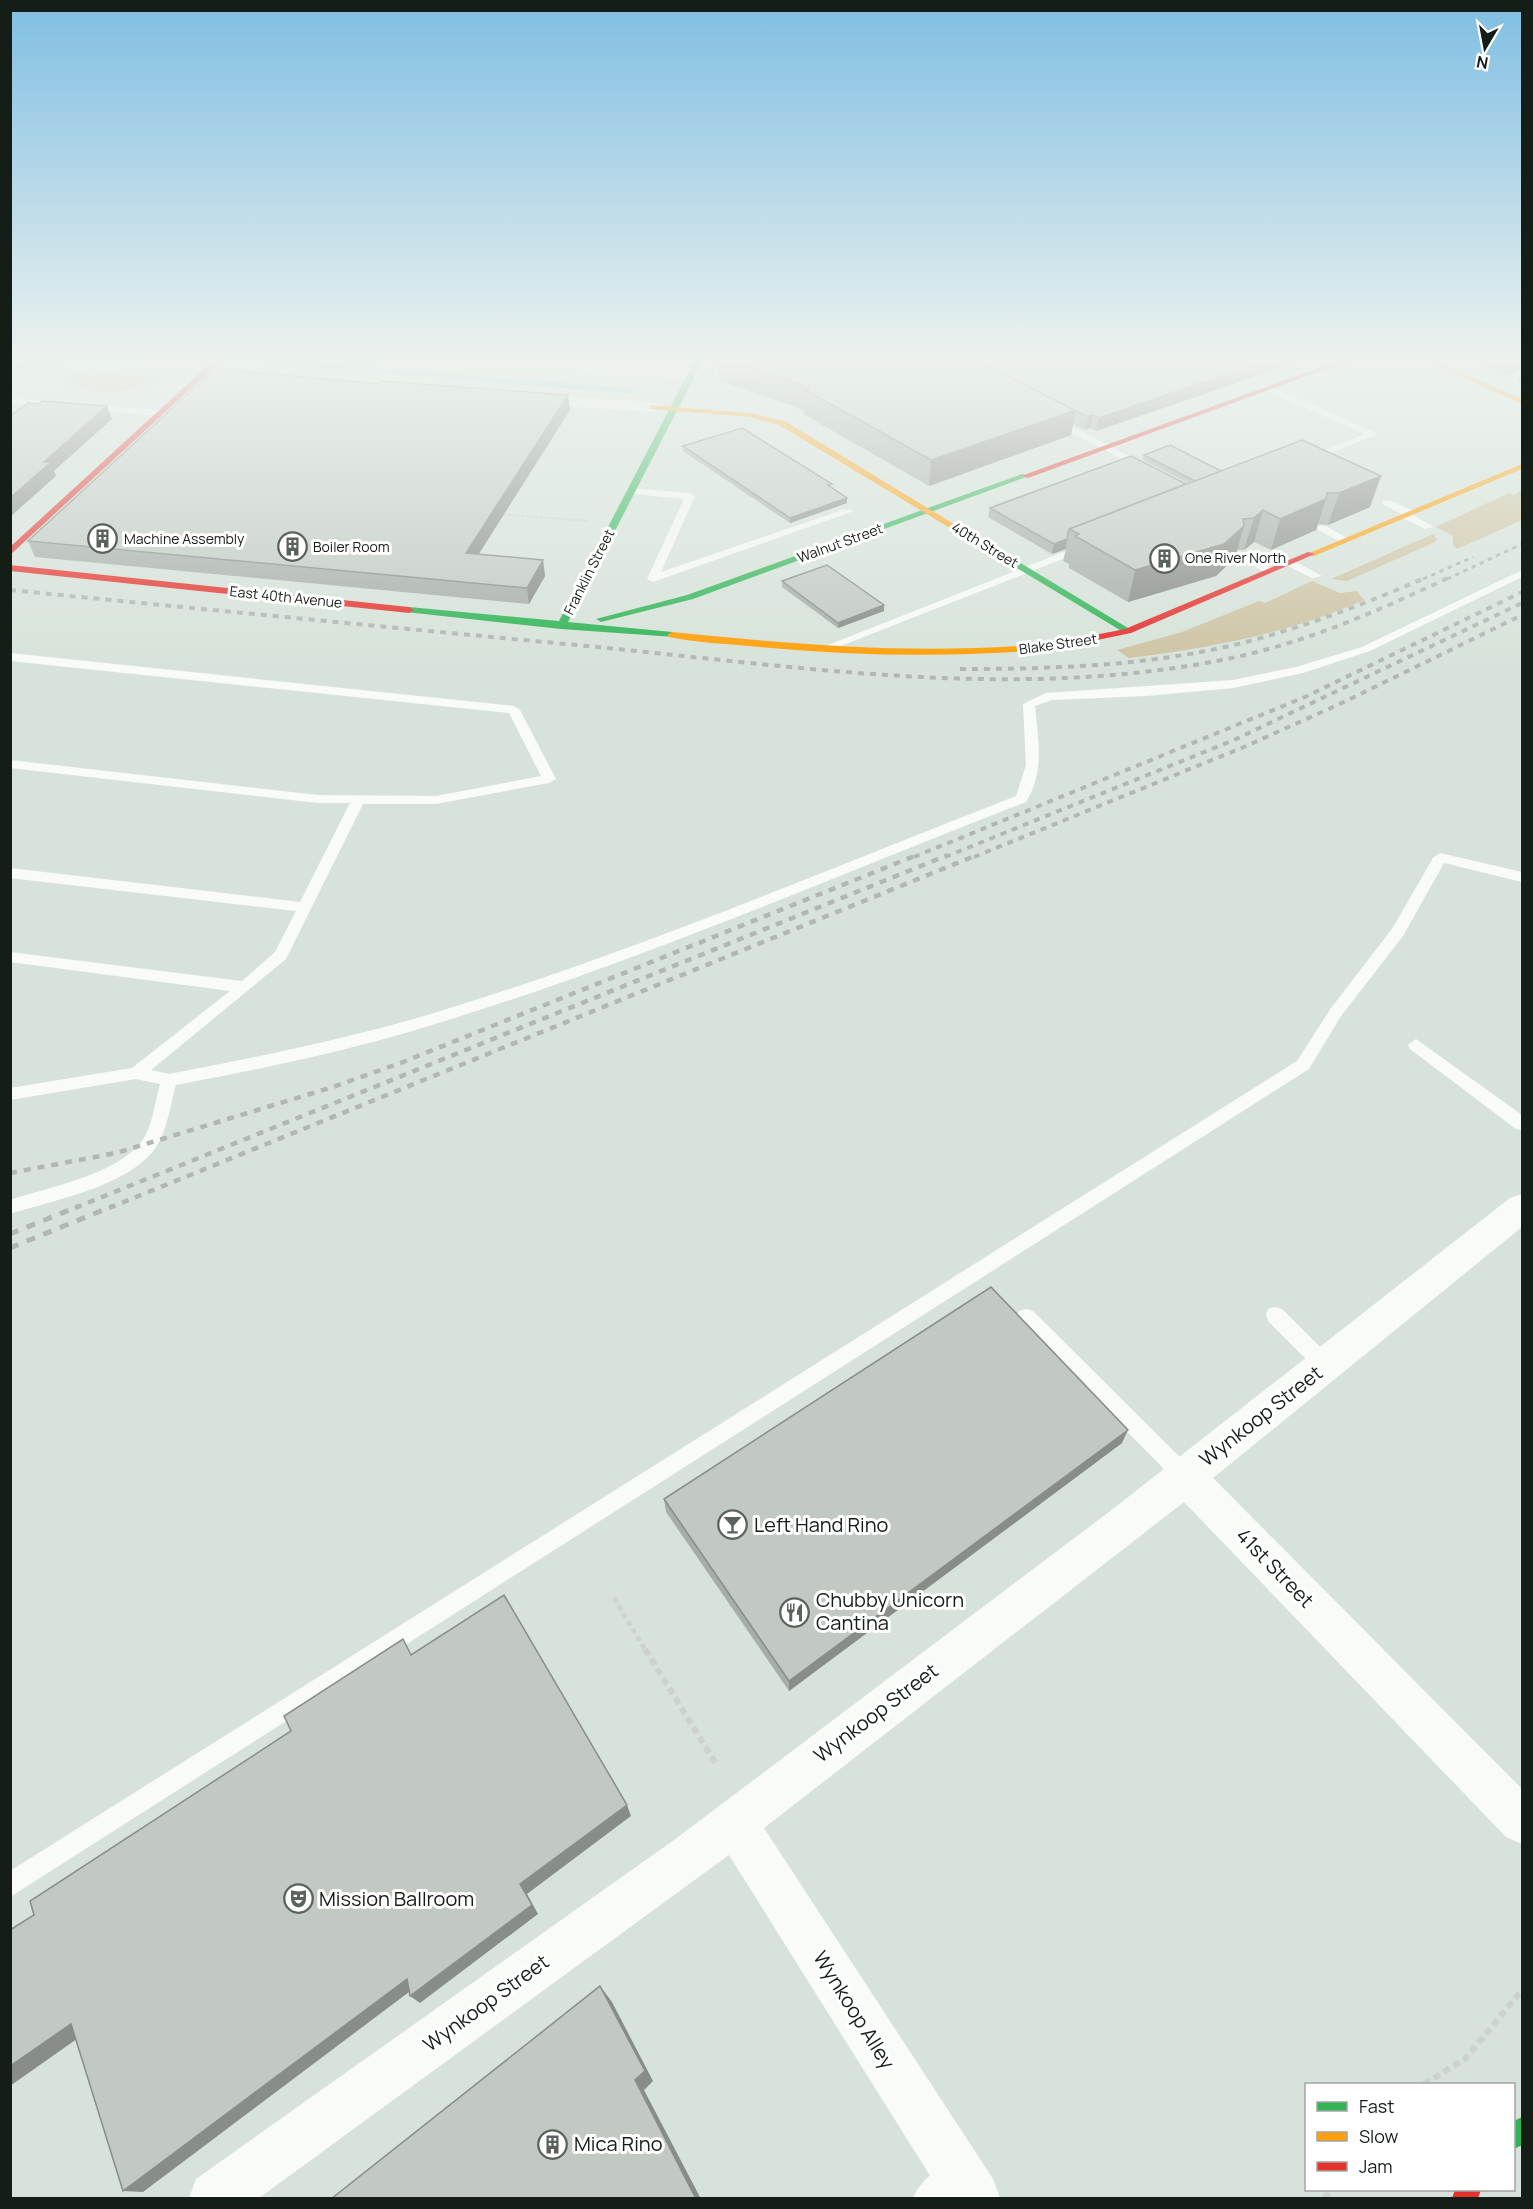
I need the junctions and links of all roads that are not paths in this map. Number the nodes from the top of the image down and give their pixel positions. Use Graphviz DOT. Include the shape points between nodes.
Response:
graph roads {
  1 [pos="108,461"];
  2 [pos="646,461"];
  3 [pos="845,461"];
  4 [pos="1066,461"];
  5 [pos="1133,461"];
  6 [pos="1303,461"];
  7 [pos="1290,466"];
  8 [pos="1522,466"];
  9 [pos="1155,472"];
  10 [pos="630,491"];
  11 [pos="1387,502"];
  12 [pos="849,511"];
  13 [pos="928,511"];
  14 [pos="1406,514"];
  15 [pos="1429,527"];
  16 [pos="1322,528"];
  17 [pos="1345,540"];
  18 [pos="1096,542"];
  19 [pos="10,552"];
  20 [pos="1240,554"];
  21 [pos="1290,563"];
  22 [pos="10,568"];
  23 [pos="1026,570"];
  24 [pos="1270,571"];
  25 [pos="1522,573"];
  26 [pos="1316,576"];
  27 [pos="561,626"];
  28 [pos="1128,631"];
  29 [pos="824,649"];
  30 [pos="10,657"];
  31 [pos="10,764"];
  32 [pos="358,799"];
  33 [pos="10,873"];
  34 [pos="1522,877"];
  35 [pos="305,908"];
  36 [pos="10,957"];
  37 [pos="245,987"];
  38 [pos="1416,1045"];
  39 [pos="136,1074"];
  40 [pos="169,1080"];
  41 [pos="10,1094"];
  42 [pos="1522,1124"];
  43 [pos="10,1207"];
  44 [pos="1522,1208"];
  45 [pos="1275,1316"];
  46 [pos="1026,1317"];
  47 [pos="1325,1365"];
  48 [pos="1185,1476"];
  49 [pos="1522,1821"];
  50 [pos="734,1822"];
  51 [pos="10,1885"];
  52 [pos="953,2189"];
  53 [pos="215,2199"];
  1 -- 19 [label="street"];
  2 -- 10 [label="street, Franklin Street"];
  3 -- 13 [label="street, 40th Street"];
  4 -- 13 [label="street, Walnut Street"];
  5 -- 9 [label="lane"];
  6 -- 7 [label="lane"];
  8 -- 14 [label="street, Blake Street"];
  10 -- 12 [label="lane" via="690,496 652,579"];
  10 -- 27 [label="street, Franklin Street"];
  11 -- 14 [label="lane"];
  13 -- 23 [label="street, 40th Street"];
  13 -- 27 [label="street, Walnut Street" via="690,597"];
  14 -- 15 [label="lane"];
  14 -- 17 [label="street, Blake Street"];
  16 -- 17 [label="lane"];
  17 -- 21 [label="street, Blake Street"];
  18 -- 23 [label="lane"];
  20 -- 24 [label="lane"];
  21 -- 24 [label="street, Blake Street"];
  21 -- 26 [label="lane"];
  22 -- 27 [label="street, East 40th Avenue"];
  23 -- 28 [label="street, 40th Street"];
  23 -- 29 [label="lane"];
  24 -- 28 [label="street, Blake Street"];
  25 -- 40 [label="lane" via="1366,649 1299,670 1233,684 1050,696 1029,704 1034,764 1031,784 1021,799 476,1006 272,1061"];
  27 -- 29 [label="street, Blake Street"];
  28 -- 29 [label="street, Blake Street" via="1071,644 997,651"];
  30 -- 32 [label="lane" via="514,710 549,779 435,800"];
  31 -- 32 [label="lane" via="318,799"];
  32 -- 35 [label="lane"];
  33 -- 35 [label="lane"];
  34 -- 51 [label="lane" via="1440,858 1398,932 1336,1012 1303,1065"];
  35 -- 37 [label="lane" via="281,955"];
  36 -- 37 [label="lane"];
  37 -- 39 [label="lane"];
  38 -- 42 [label="lane"];
  39 -- 40 [label="lane"];
  39 -- 41 [label="lane"];
  40 -- 43 [label="lane" via="150,1142 136,1158 99,1177"];
  44 -- 47 [label="street, Wynkoop Street"];
  45 -- 47 [label="lane"];
  46 -- 48 [label="lane, 41st Street"];
  47 -- 48 [label="street, Wynkoop Street"];
  48 -- 49 [label="street, 41st Street"];
  48 -- 50 [label="street, Wynkoop Street"];
  50 -- 52 [label="street, Wynkoop Alley"];
  50 -- 53 [label="street, Wynkoop Street"];
}
